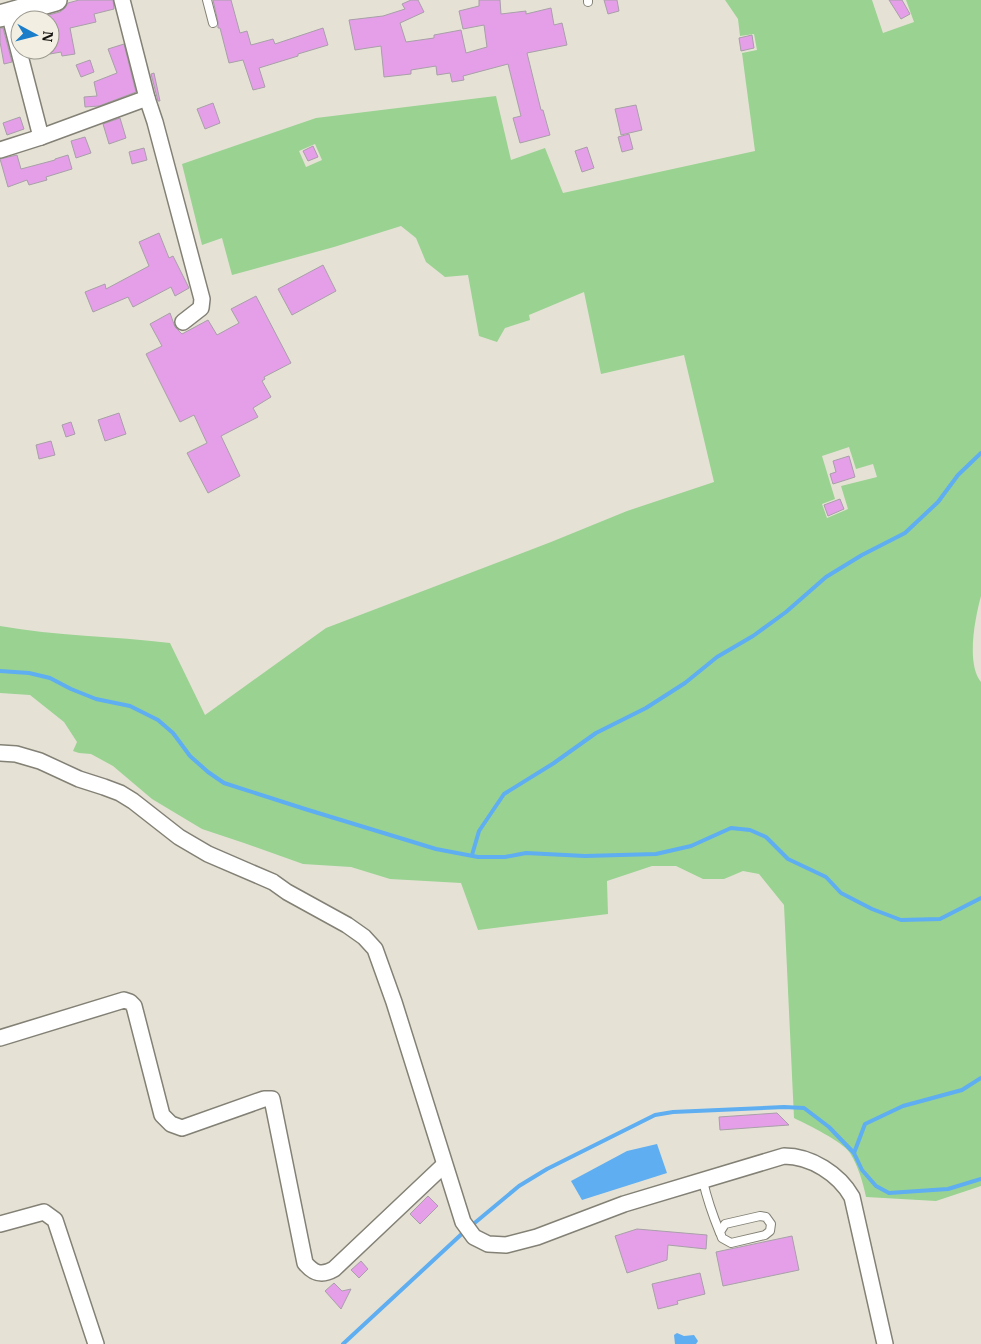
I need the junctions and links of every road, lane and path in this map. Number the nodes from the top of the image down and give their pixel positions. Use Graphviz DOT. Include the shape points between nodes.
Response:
graph roads {
  1 [pos="56,0"];
  2 [pos="122,0"];
  3 [pos="206,0"];
  4 [pos="12,10"];
  5 [pos="213,23"];
  6 [pos="23,60"];
  7 [pos="147,98"];
  8 [pos="40,137"];
  9 [pos="0,150"];
  10 [pos="183,322"];
  11 [pos="0,753"];
  12 [pos="0,1038"];
  13 [pos="444,1165"];
  14 [pos="703,1181"];
  15 [pos="716,1220"];
  16 [pos="728,1223"];
  17 [pos="0,1224"];
  18 [pos="720,1235"];
  19 [pos="96,1344"];
  20 [pos="885,1344"];
  1 -- 4 [label="street"];
  2 -- 7 [label="street"];
  3 -- 5 [label="lane"];
  6 -- 8 [label="street"];
  7 -- 8 [label="street"];
  7 -- 10 [label="street" via="202,299 201,308"];
  8 -- 9 [label="street"];
  11 -- 13 [label="street" via="40,761 79,780 120,793 179,837 208,854 273,882 364,937 375,949 394,1002"];
  12 -- 13 [label="street" via="124,1000 134,1006 162,1115 171,1124 182,1128 272,1099 305,1263 318,1274 334,1269"];
  13 -- 14 [label="street" via="462,1222 474,1237 488,1244 506,1245 538,1237 624,1204"];
  14 -- 15 [label="lane" via="710,1211"];
  14 -- 20 [label="street" via="784,1156 794,1156 806,1158 845,1185 856,1212"];
  15 -- 16 [label="lane"];
  15 -- 18 [label="lane"];
  16 -- 18 [label="lane"];
  16 -- 18 [label="lane" via="763,1216 768,1218 772,1227 765,1235 730,1243"];
  17 -- 19 [label="street" via="44,1212 55,1220"];
}
